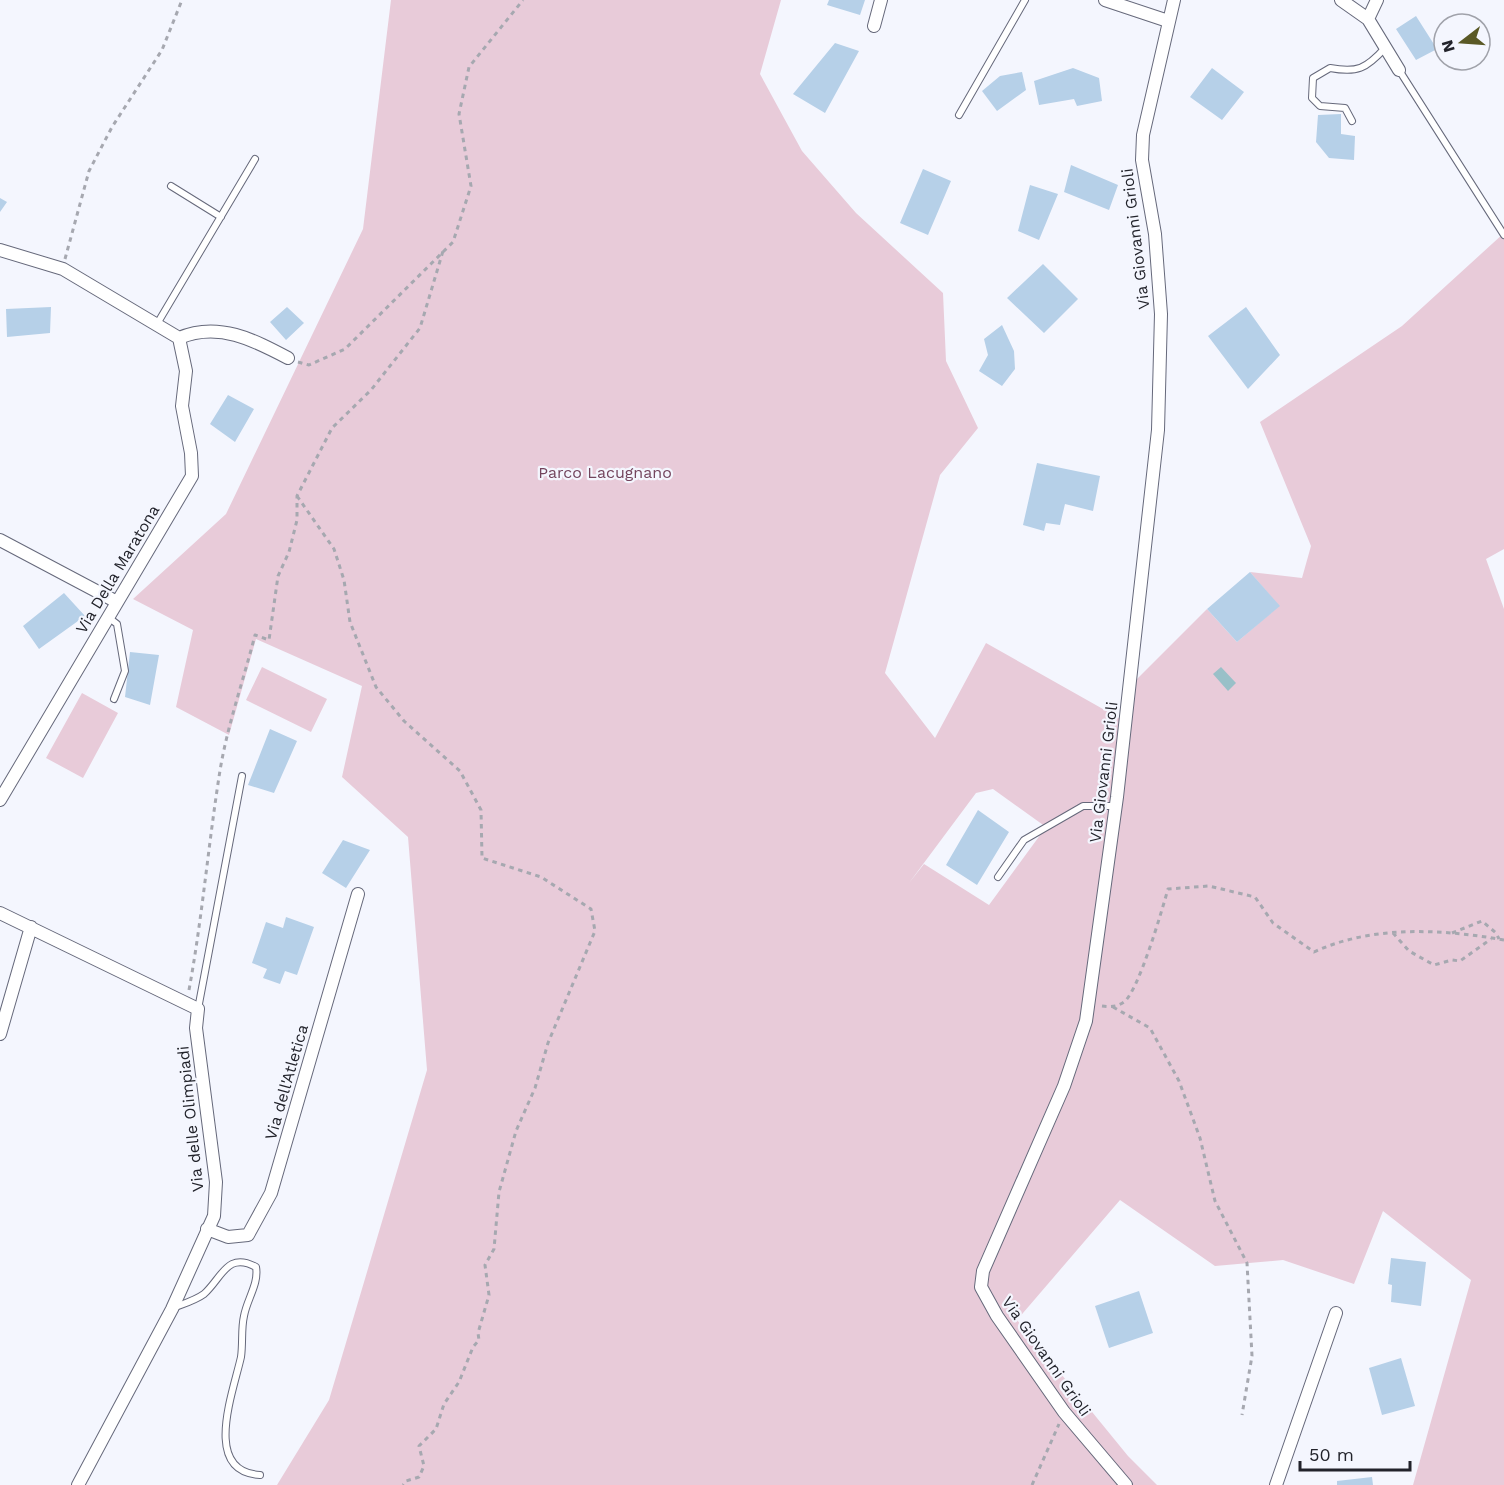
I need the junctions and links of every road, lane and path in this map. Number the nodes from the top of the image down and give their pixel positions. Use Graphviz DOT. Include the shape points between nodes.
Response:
graph roads {
  1 [pos="182,0"];
  2 [pos="523,0"];
  3 [pos="881,0"];
  4 [pos="1025,0"];
  5 [pos="1106,0"];
  6 [pos="1174,0"];
  7 [pos="1341,0"];
  8 [pos="1377,0"];
  9 [pos="1368,19"];
  10 [pos="1168,21"];
  11 [pos="874,26"];
  12 [pos="1385,48"];
  13 [pos="1399,70"];
  14 [pos="959,115"];
  15 [pos="1352,121"];
  16 [pos="255,159"];
  17 [pos="171,186"];
  18 [pos="221,217"];
  19 [pos="1504,235"];
  20 [pos="0,250"];
  21 [pos="443,251"];
  22 [pos="63,269"];
  23 [pos="157,324"];
  24 [pos="179,338"];
  25 [pos="288,358"];
  26 [pos="297,496"];
  27 [pos="0,540"];
  28 [pos="117,602"];
  29 [pos="108,617"];
  30 [pos="114,699"];
  31 [pos="242,776"];
  32 [pos="0,800"];
  33 [pos="1116,807"];
  34 [pos="998,877"];
  35 [pos="358,894"];
  36 [pos="0,913"];
  37 [pos="31,927"];
  38 [pos="1393,933"];
  39 [pos="1448,933"];
  40 [pos="1493,938"];
  41 [pos="1499,939"];
  42 [pos="1504,940"];
  43 [pos="185,1001"];
  44 [pos="1088,1005"];
  45 [pos="1113,1007"];
  46 [pos="198,1009"];
  47 [pos="0,1034"];
  48 [pos="207,1229"];
  49 [pos="172,1309"];
  50 [pos="1336,1313"];
  51 [pos="1064,1412"];
  52 [pos="1242,1415"];
  53 [pos="260,1475"];
  54 [pos="78,1485"];
  55 [pos="403,1485"];
  56 [pos="1032,1485"];
  57 [pos="1126,1485"];
  58 [pos="1276,1485"];
  1 -- 22 [label="path" via="162,50 112,127 89,171"];
  2 -- 21 [label="path" via="469,67 459,114 471,186 453,242"];
  3 -- 11 [label="street"];
  4 -- 14 [label="lane"];
  5 -- 10 [label="street"];
  6 -- 10 [label="street, Via Giovanni Grioli"];
  7 -- 9 [label="street"];
  8 -- 9 [label="street"];
  9 -- 12 [label="street"];
  10 -- 33 [label="street, Via Giovanni Grioli" via="1143,135 1142,160 1155,234 1161,314 1158,430"];
  12 -- 13 [label="street"];
  12 -- 15 [label="lane" via="1373,61 1352,72 1330,68 1314,78 1311,98 1320,106 1345,108"];
  13 -- 19 [label="lane"];
  16 -- 18 [label="lane"];
  17 -- 18 [label="lane"];
  18 -- 23 [label="lane"];
  20 -- 22 [label="street"];
  21 -- 25 [label="path" via="345,349 309,366"];
  21 -- 26 [label="path" via="420,328 371,390 332,428"];
  22 -- 23 [label="street"];
  23 -- 24 [label="street"];
  24 -- 25 [label="street" via="233,332"];
  24 -- 28 [label="street, Via Della Maratona" via="186,371 182,406 192,476"];
  26 -- 43 [label="path" via="297,520 278,576 269,640 255,635 229,727 219,776 202,918"];
  26 -- 55 [label="path" via="334,549 344,580 350,622 376,687 404,721 460,771 481,810 482,858 541,878 591,909 595,931 556,1021 536,1088 516,1131 499,1192 494,1249 485,1265 489,1295 479,1340 444,1404 436,1429 419,1446 424,1466 419,1477"];
  27 -- 28 [label="street"];
  28 -- 29 [label="street, Via Della Maratona"];
  29 -- 30 [label="lane" via="117,624 125,671"];
  29 -- 32 [label="street, Via Della Maratona"];
  31 -- 46 [label="lane"];
  33 -- 34 [label="lane" via="1083,806 1024,840"];
  33 -- 44 [label="street, Via Giovanni Grioli"];
  35 -- 48 [label="street, Via dell'Atletica" via="271,1193 248,1234 228,1237"];
  36 -- 37 [label="street"];
  37 -- 43 [label="street"];
  37 -- 47 [label="street"];
  38 -- 39 [label="path"];
  38 -- 40 [label="path" via="1409,951 1434,965 1460,962"];
  38 -- 45 [label="path" via="1363,934 1314,952 1273,923 1256,897 1209,886 1168,888 1151,948 1125,1001"];
  39 -- 40 [label="path"];
  39 -- 41 [label="path" via="1482,921"];
  40 -- 41 [label="path"];
  41 -- 42 [label="path"];
  43 -- 46 [label="street"];
  44 -- 45 [label="path"];
  44 -- 51 [label="street, Via Giovanni Grioli" via="1064,1086 983,1271 981,1287"];
  45 -- 52 [label="path" via="1150,1029 1179,1081 1200,1138 1215,1201 1247,1263 1252,1356"];
  46 -- 48 [label="street, Via delle Olimpiadi" via="196,1028 216,1182 214,1216"];
  48 -- 49 [label="street, Via delle Olimpiadi"];
  49 -- 53 [label="lane" via="203,1294 226,1267 247,1262 256,1268 258,1276 244,1317 243,1346 225,1434 227,1455 233,1466 246,1474"];
  49 -- 54 [label="street, Via delle Olimpiadi"];
  50 -- 58 [label="street"];
  51 -- 56 [label="path"];
  51 -- 57 [label="street, Via Giovanni Grioli"];
}
